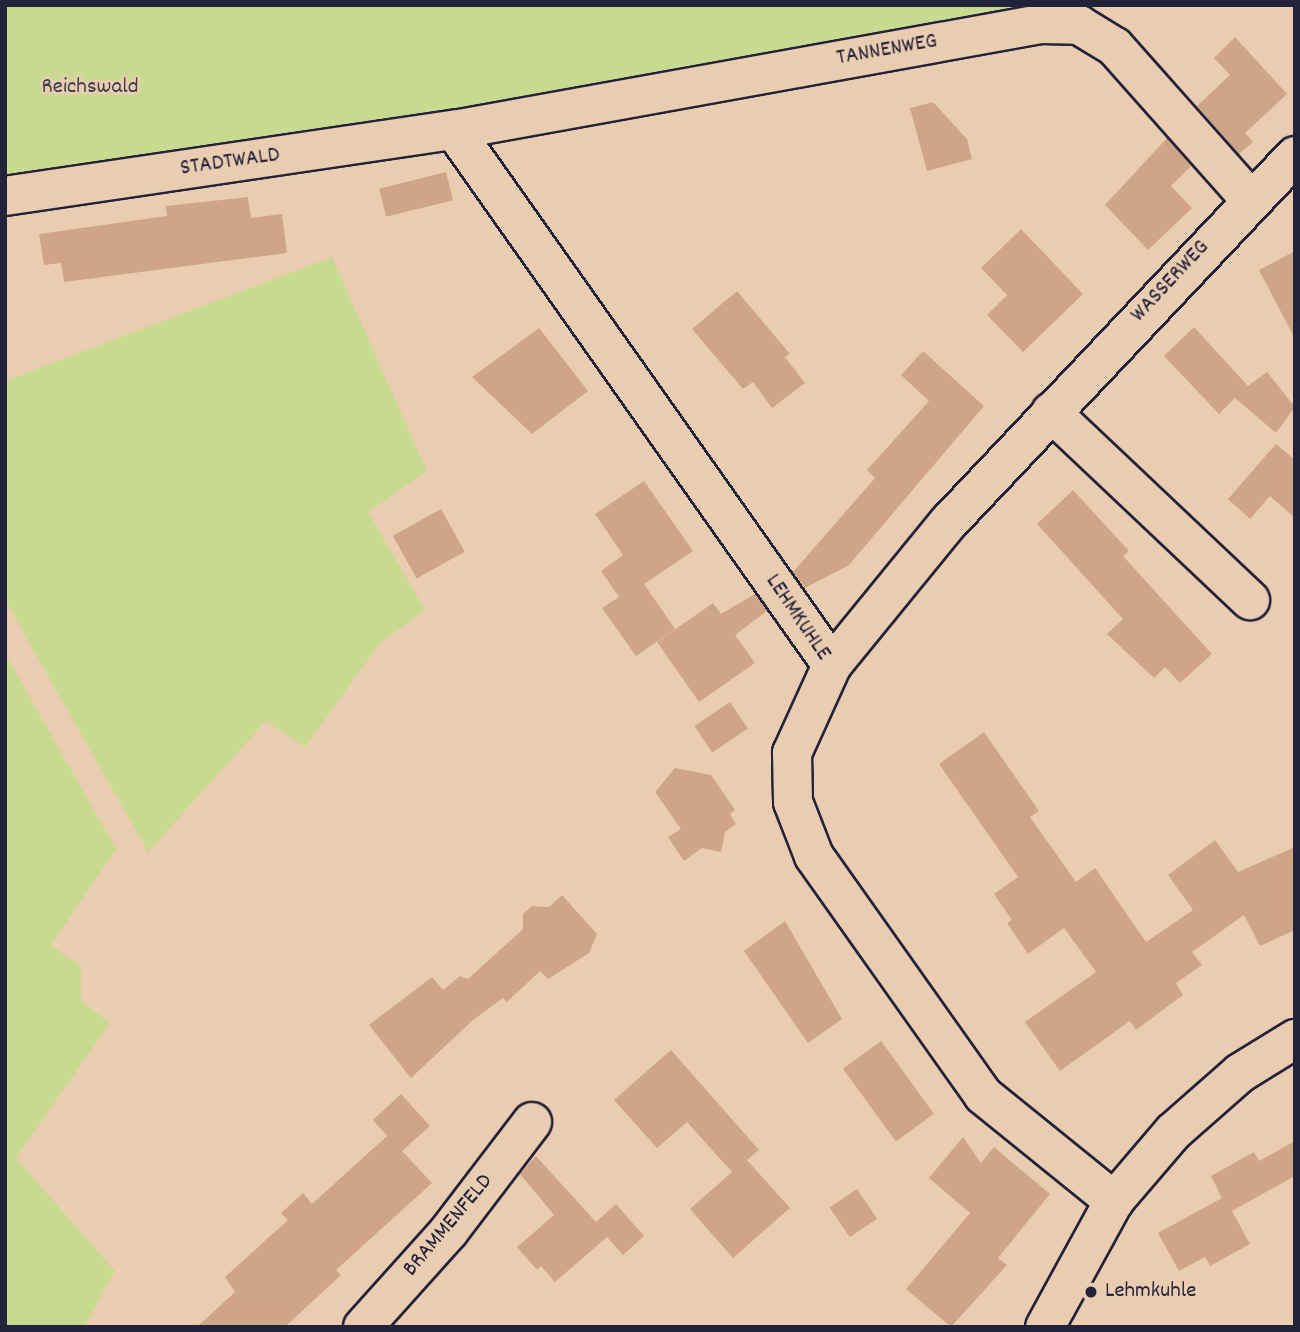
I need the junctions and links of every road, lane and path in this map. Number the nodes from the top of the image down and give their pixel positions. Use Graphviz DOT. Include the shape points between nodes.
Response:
graph roads {
  1 [pos="454,130"];
  2 [pos="1295,156"];
  3 [pos="5,196"];
  4 [pos="1249,198"];
  5 [pos="1051,412"];
  6 [pos="1250,600"];
  7 [pos="832,665"];
  8 [pos="1295,1039"];
  9 [pos="532,1122"];
  10 [pos="1114,1201"];
  11 [pos="363,1327"];
  12 [pos="1045,1327"];
  1 -- 3 [label="street, STADTWALD"];
  1 -- 4 [label="street, TANNENWEG" via="1040,24 1079,25 1115,47"];
  1 -- 7 [label="street, LEHMKUHLE"];
  2 -- 4 [label="street, WASSERWEG"];
  4 -- 5 [label="street, WASSERWEG"];
  5 -- 6 [label="street"];
  5 -- 7 [label="street, WASSERWEG"];
  7 -- 10 [label="street, LEHMKUHLE" via="792,753 793,802 814,856 983,1095"];
  8 -- 10 [label="street" via="1240,1073 1173,1132"];
  9 -- 11 [label="street, BRAMMENFELD" via="449,1231"];
  10 -- 12 [label="street"];
}
